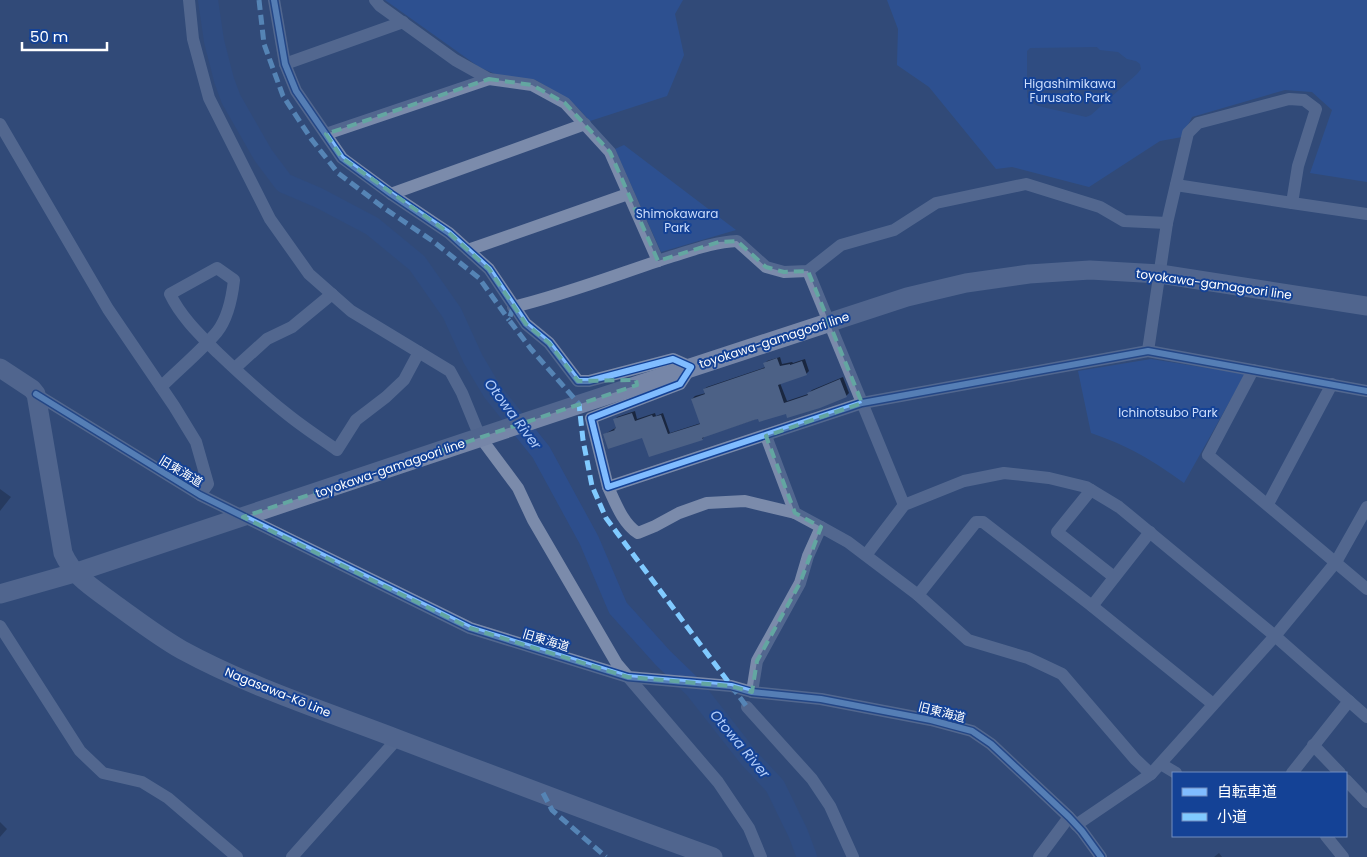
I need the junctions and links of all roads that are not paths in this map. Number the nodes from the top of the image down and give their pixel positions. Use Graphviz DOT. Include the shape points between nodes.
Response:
graph roads {
  1 [pos="189,0"];
  2 [pos="274,0"];
  3 [pos="375,0"];
  4 [pos="403,22"];
  5 [pos="286,64"];
  6 [pos="489,79"];
  7 [pos="0,124"];
  8 [pos="585,124"];
  9 [pos="326,134"];
  10 [pos="1176,185"];
  11 [pos="391,194"];
  12 [pos="628,194"];
  13 [pos="1292,203"];
  14 [pos="1367,214"];
  15 [pos="1167,223"];
  16 [pos="468,250"];
  17 [pos="658,261"];
  18 [pos="808,271"];
  19 [pos="1160,274"];
  20 [pos="332,294"];
  21 [pos="1367,306"];
  22 [pos="513,307"];
  23 [pos="829,323"];
  24 [pos="207,341"];
  25 [pos="1148,351"];
  26 [pos="419,352"];
  27 [pos="691,367"];
  28 [pos="0,368"];
  29 [pos="235,368"];
  30 [pos="1253,370"];
  31 [pos="1332,384"];
  32 [pos="161,387"];
  33 [pos="1367,391"];
  34 [pos="36,394"];
  35 [pos="862,403"];
  36 [pos="484,436"];
  37 [pos="766,436"];
  38 [pos="608,487"];
  39 [pos="1091,490"];
  40 [pos="200,495"];
  41 [pos="1268,504"];
  42 [pos="904,506"];
  43 [pos="1367,507"];
  44 [pos="795,513"];
  45 [pos="243,517"];
  46 [pos="821,527"];
  47 [pos="1150,532"];
  48 [pos="866,555"];
  49 [pos="1336,562"];
  50 [pos="74,573"];
  51 [pos="1114,578"];
  52 [pos="1367,589"];
  53 [pos="0,594"];
  54 [pos="918,595"];
  55 [pos="1092,606"];
  56 [pos="0,626"];
  57 [pos="1275,636"];
  58 [pos="633,677"];
  59 [pos="752,692"];
  60 [pos="1349,701"];
  61 [pos="1213,704"];
  62 [pos="747,707"];
  63 [pos="1367,717"];
  64 [pos="398,738"];
  65 [pos="1313,745"];
  66 [pos="1161,764"];
  67 [pos="1174,772"];
  68 [pos="1293,772"];
  69 [pos="1339,772"];
  70 [pos="1151,774"];
  71 [pos="1347,781"];
  72 [pos="1367,802"];
  73 [pos="1072,821"];
  74 [pos="1327,837"];
  75 [pos="237,857"];
  76 [pos="292,857"];
  77 [pos="713,857"];
  78 [pos="761,857"];
  79 [pos="853,857"];
  80 [pos="1039,857"];
  81 [pos="1101,857"];
  82 [pos="1343,857"];
  1 -- 20 [label="street" via="193,39 209,98 225,132 270,219 309,274"];
  2 -- 5 [label="street"];
  3 -- 4 [label="street"];
  4 -- 5 [label="street"];
  4 -- 6 [label="street" via="455,60"];
  5 -- 9 [label="street" via="296,91"];
  6 -- 8 [label="street" via="532,85 565,103"];
  6 -- 9 [label="street"];
  7 -- 32 [label="street" via="108,309"];
  8 -- 11 [label="street"];
  8 -- 12 [label="street" via="610,152"];
  9 -- 11 [label="street" via="342,158"];
  10 -- 13 [label="street"];
  10 -- 13 [label="street" via="1188,133 1198,123 1289,99 1304,100 1316,109 1298,166"];
  10 -- 15 [label="street"];
  11 -- 16 [label="street" via="449,232"];
  12 -- 16 [label="street"];
  12 -- 17 [label="street"];
  13 -- 14 [label="street"];
  15 -- 18 [label="street" via="1124,221 1100,207 1026,184 936,203 894,230 842,245"];
  15 -- 19 [label="street"];
  16 -- 22 [label="street" via="489,269"];
  17 -- 18 [label="street" via="719,242 737,240 766,267 784,272"];
  17 -- 22 [label="street" via="550,299"];
  18 -- 23 [label="street"];
  19 -- 21 [label="main road, toyokawa-gamagoori line"];
  19 -- 23 [label="main road, toyokawa-gamagoori line" via="1090,270 966,282 907,297"];
  19 -- 25 [label="street"];
  20 -- 26 [label="street" via="351,311"];
  20 -- 29 [label="street" via="292,327 267,339"];
  22 -- 27 [label="street" via="526,324 549,344 578,381 589,381 673,358"];
  23 -- 27 [label="main road, toyokawa-gamagoori line"];
  23 -- 35 [label="street"];
  24 -- 24 [label="street" via="218,330 231,302 234,280 217,268 170,294"];
  24 -- 29 [label="street"];
  24 -- 32 [label="street"];
  25 -- 30 [label="street"];
  25 -- 35 [label="street"];
  26 -- 29 [label="street" via="404,380 356,420 337,450 287,414"];
  26 -- 36 [label="street" via="450,371"];
  27 -- 36 [label="main road, toyokawa-gamagoori line"];
  27 -- 38 [label="street" via="680,384 591,418"];
  28 -- 34 [label="main road"];
  30 -- 31 [label="street"];
  30 -- 41 [label="street" via="1208,455"];
  31 -- 33 [label="street"];
  31 -- 41 [label="street"];
  32 -- 40 [label="street" via="196,442 208,484"];
  34 -- 40 [label="street, 旧東海道"];
  34 -- 50 [label="main road, Nagasawa-Kō Line" via="63,553"];
  35 -- 37 [label="street"];
  35 -- 42 [label="street"];
  36 -- 45 [label="main road, toyokawa-gamagoori line"];
  36 -- 58 [label="street" via="518,488 533,520 617,664"];
  37 -- 38 [label="street"];
  37 -- 44 [label="street"];
  38 -- 44 [label="street" via="618,509 638,533 707,503 745,501"];
  39 -- 42 [label="street" via="1049,478 1004,473 964,481"];
  39 -- 47 [label="street"];
  39 -- 51 [label="street" via="1057,532"];
  40 -- 45 [label="street, 旧東海道"];
  41 -- 49 [label="street"];
  42 -- 48 [label="street"];
  43 -- 49 [label="street"];
  44 -- 46 [label="street"];
  45 -- 50 [label="main road, toyokawa-gamagoori line"];
  45 -- 58 [label="street, 旧東海道" via="470,628"];
  46 -- 48 [label="street"];
  46 -- 59 [label="street" via="800,583 757,661"];
  47 -- 51 [label="street"];
  47 -- 57 [label="street"];
  48 -- 54 [label="street"];
  49 -- 52 [label="street"];
  49 -- 57 [label="street"];
  50 -- 53 [label="main road, toyokawa-gamagoori line"];
  50 -- 64 [label="main road, Nagasawa-Kō Line" via="180,649 292,700"];
  51 -- 55 [label="street"];
  54 -- 55 [label="street" via="976,522 983,522"];
  54 -- 70 [label="street" via="968,640 1028,658 1062,674"];
  55 -- 61 [label="street"];
  56 -- 75 [label="street" via="80,751 104,773 142,782 168,798"];
  57 -- 60 [label="street"];
  57 -- 61 [label="street"];
  58 -- 59 [label="street, 旧東海道" via="731,686"];
  58 -- 78 [label="street" via="718,782 749,828"];
  59 -- 73 [label="street, 旧東海道" via="821,699 972,731 991,744"];
  60 -- 63 [label="street"];
  60 -- 65 [label="street"];
  61 -- 66 [label="street"];
  62 -- 79 [label="street" via="812,779 830,806"];
  64 -- 76 [label="street"];
  64 -- 77 [label="main road, Nagasawa-Kō Line"];
  65 -- 68 [label="street"];
  65 -- 69 [label="street"];
  66 -- 67 [label="street"];
  66 -- 70 [label="street"];
  70 -- 73 [label="street"];
  71 -- 72 [label="street"];
  73 -- 80 [label="street"];
  73 -- 81 [label="street, 旧東海道"];
  74 -- 82 [label="street"];
}
